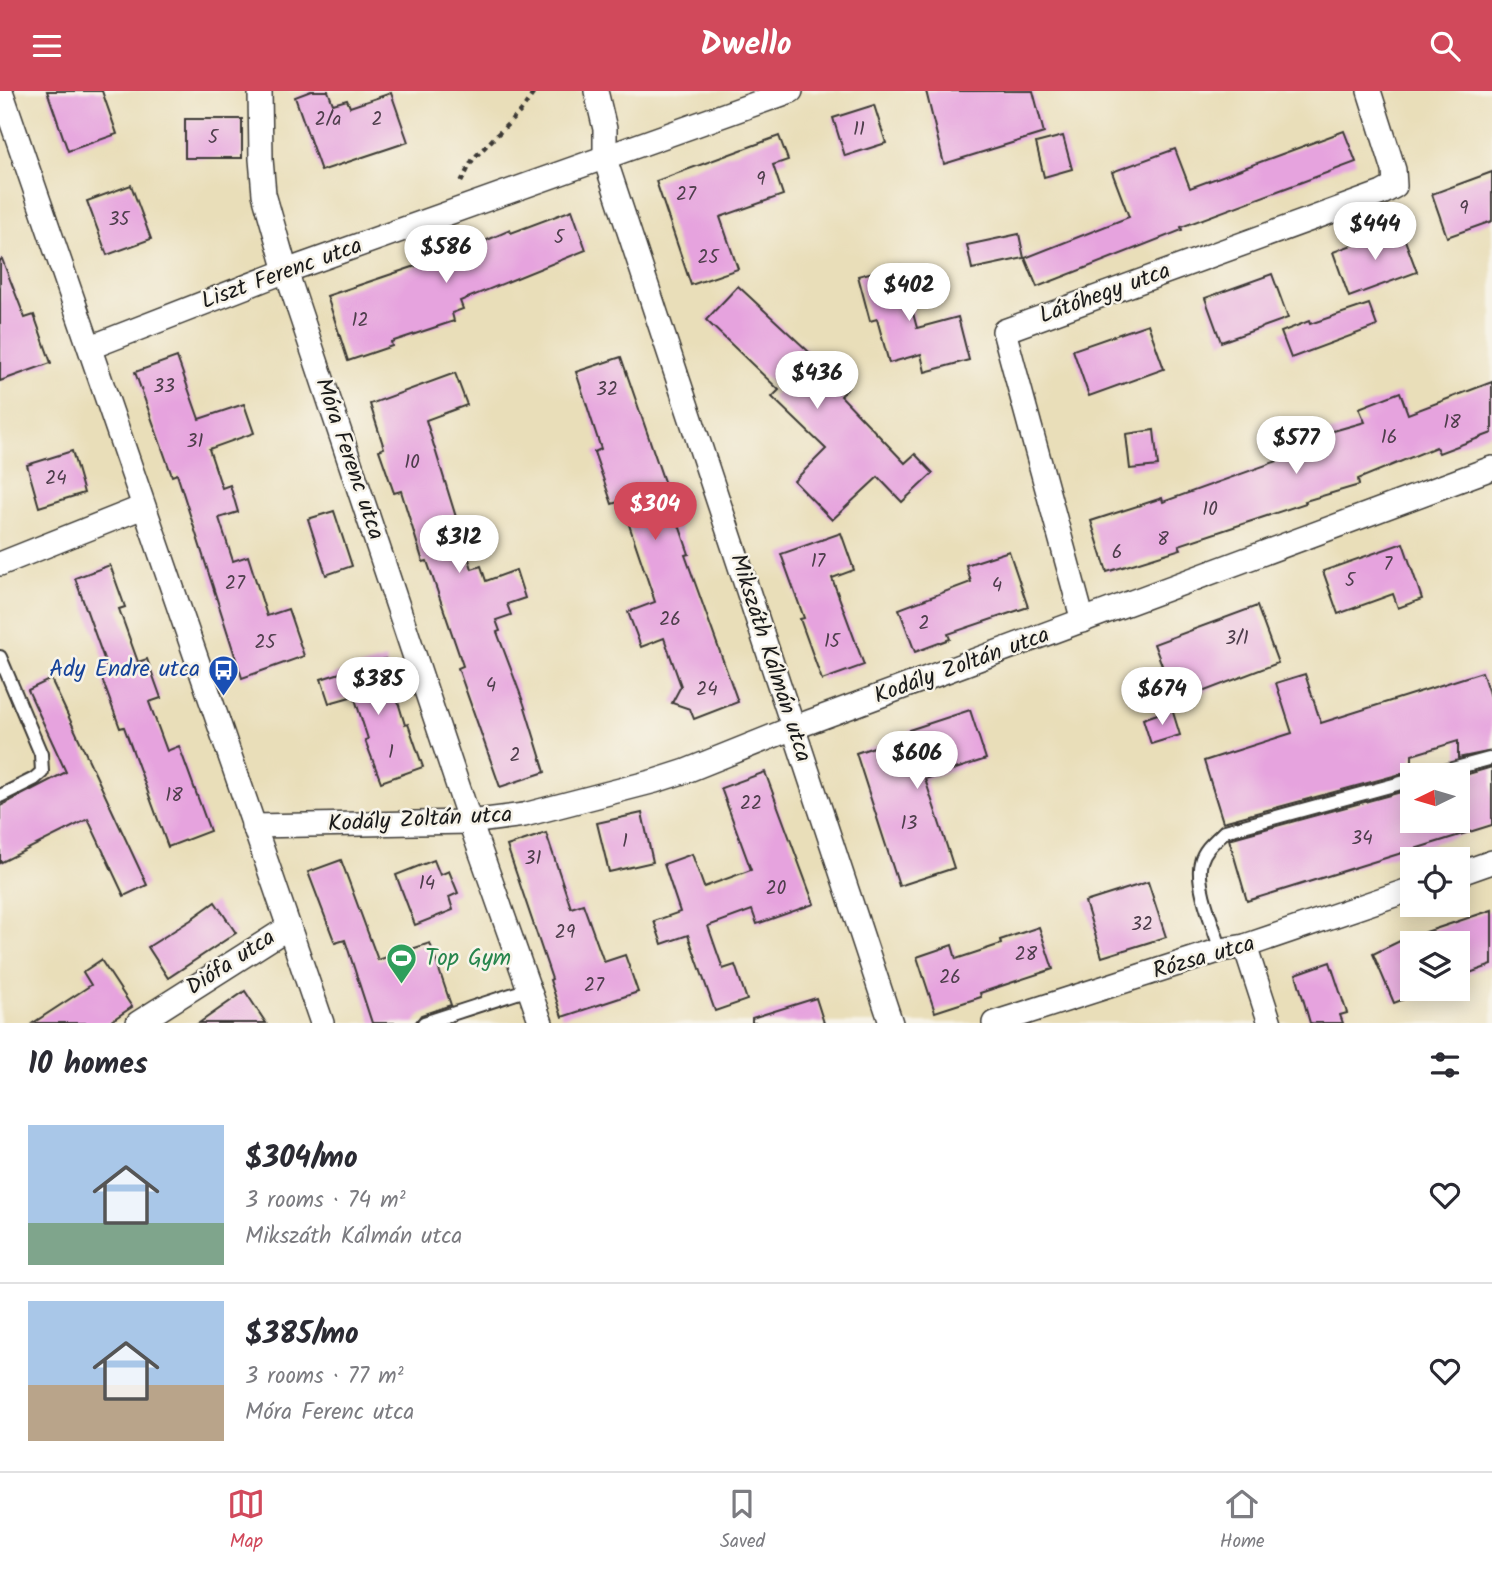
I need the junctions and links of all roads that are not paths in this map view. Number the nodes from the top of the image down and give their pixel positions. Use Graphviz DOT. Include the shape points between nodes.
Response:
graph roads {
  1 [pos="1,91"];
  2 [pos="260,91"];
  3 [pos="596,91"];
  4 [pos="791,91"];
  5 [pos="1369,91"];
  6 [pos="605,159"];
  7 [pos="286,271"];
  8 [pos="91,347"];
  9 [pos="1492,468"];
  10 [pos="143,507"];
  11 [pos="0,564"];
  12 [pos="1083,621"];
  13 [pos="0,657"];
  14 [pos="793,728"];
  15 [pos="1489,759"];
  16 [pos="1470,764"];
  17 [pos="1400,783"];
  18 [pos="0,796"];
  19 [pos="470,822"];
  20 [pos="253,826"];
  21 [pos="1492,862"];
  22 [pos="1470,870"];
  23 [pos="1400,894"];
  24 [pos="289,927"];
  25 [pos="1245,946"];
  26 [pos="1221,950"];
  27 [pos="529,989"];
  28 [pos="138,1023"];
  29 [pos="322,1023"];
  30 [pos="424,1023"];
  31 [pos="541,1023"];
  32 [pos="891,1023"];
  33 [pos="994,1023"];
  34 [pos="1270,1023"];
  1 -- 8 [label="street"];
  2 -- 7 [label="street, Móra Ferenc utca" via="264,194"];
  3 -- 6 [label="street, Mikszáth Kálmán utca" via="605,129"];
  4 -- 6 [label="street, Liszt Ferenc utca"];
  5 -- 12 [label="street, Látóhegy utca" via="1395,185 1004,331"];
  6 -- 7 [label="street, Liszt Ferenc utca"];
  6 -- 14 [label="street, Mikszáth Kálmán utca"];
  7 -- 8 [label="street, Liszt Ferenc utca"];
  7 -- 19 [label="street, Móra Ferenc utca"];
  8 -- 10 [label="street"];
  9 -- 12 [label="street, Kodály Zoltán utca"];
  10 -- 11 [label="street"];
  10 -- 20 [label="street"];
  12 -- 14 [label="street, Kodály Zoltán utca"];
  13 -- 18 [label="lane" via="41,754 42,772"];
  14 -- 19 [label="street, Kodály Zoltán utca" via="655,781 524,815"];
  14 -- 32 [label="street, Mikszáth Kálmán utca"];
  15 -- 16 [label="lane"];
  17 -- 26 [label="lane" via="1225,831 1200,863 1200,881"];
  19 -- 20 [label="street, Kodály Zoltán utca"];
  19 -- 27 [label="street, Móra Ferenc utca"];
  20 -- 24 [label="street"];
  21 -- 22 [label="street"];
  23 -- 25 [label="street, Rózsa utca"];
  24 -- 28 [label="street, Diófa utca"];
  24 -- 29 [label="street"];
  25 -- 26 [label="street, Rózsa utca"];
  25 -- 34 [label="street"];
  26 -- 33 [label="street, Rózsa utca"];
  27 -- 30 [label="lane"];
  27 -- 31 [label="street, Móra Ferenc utca"];
}
